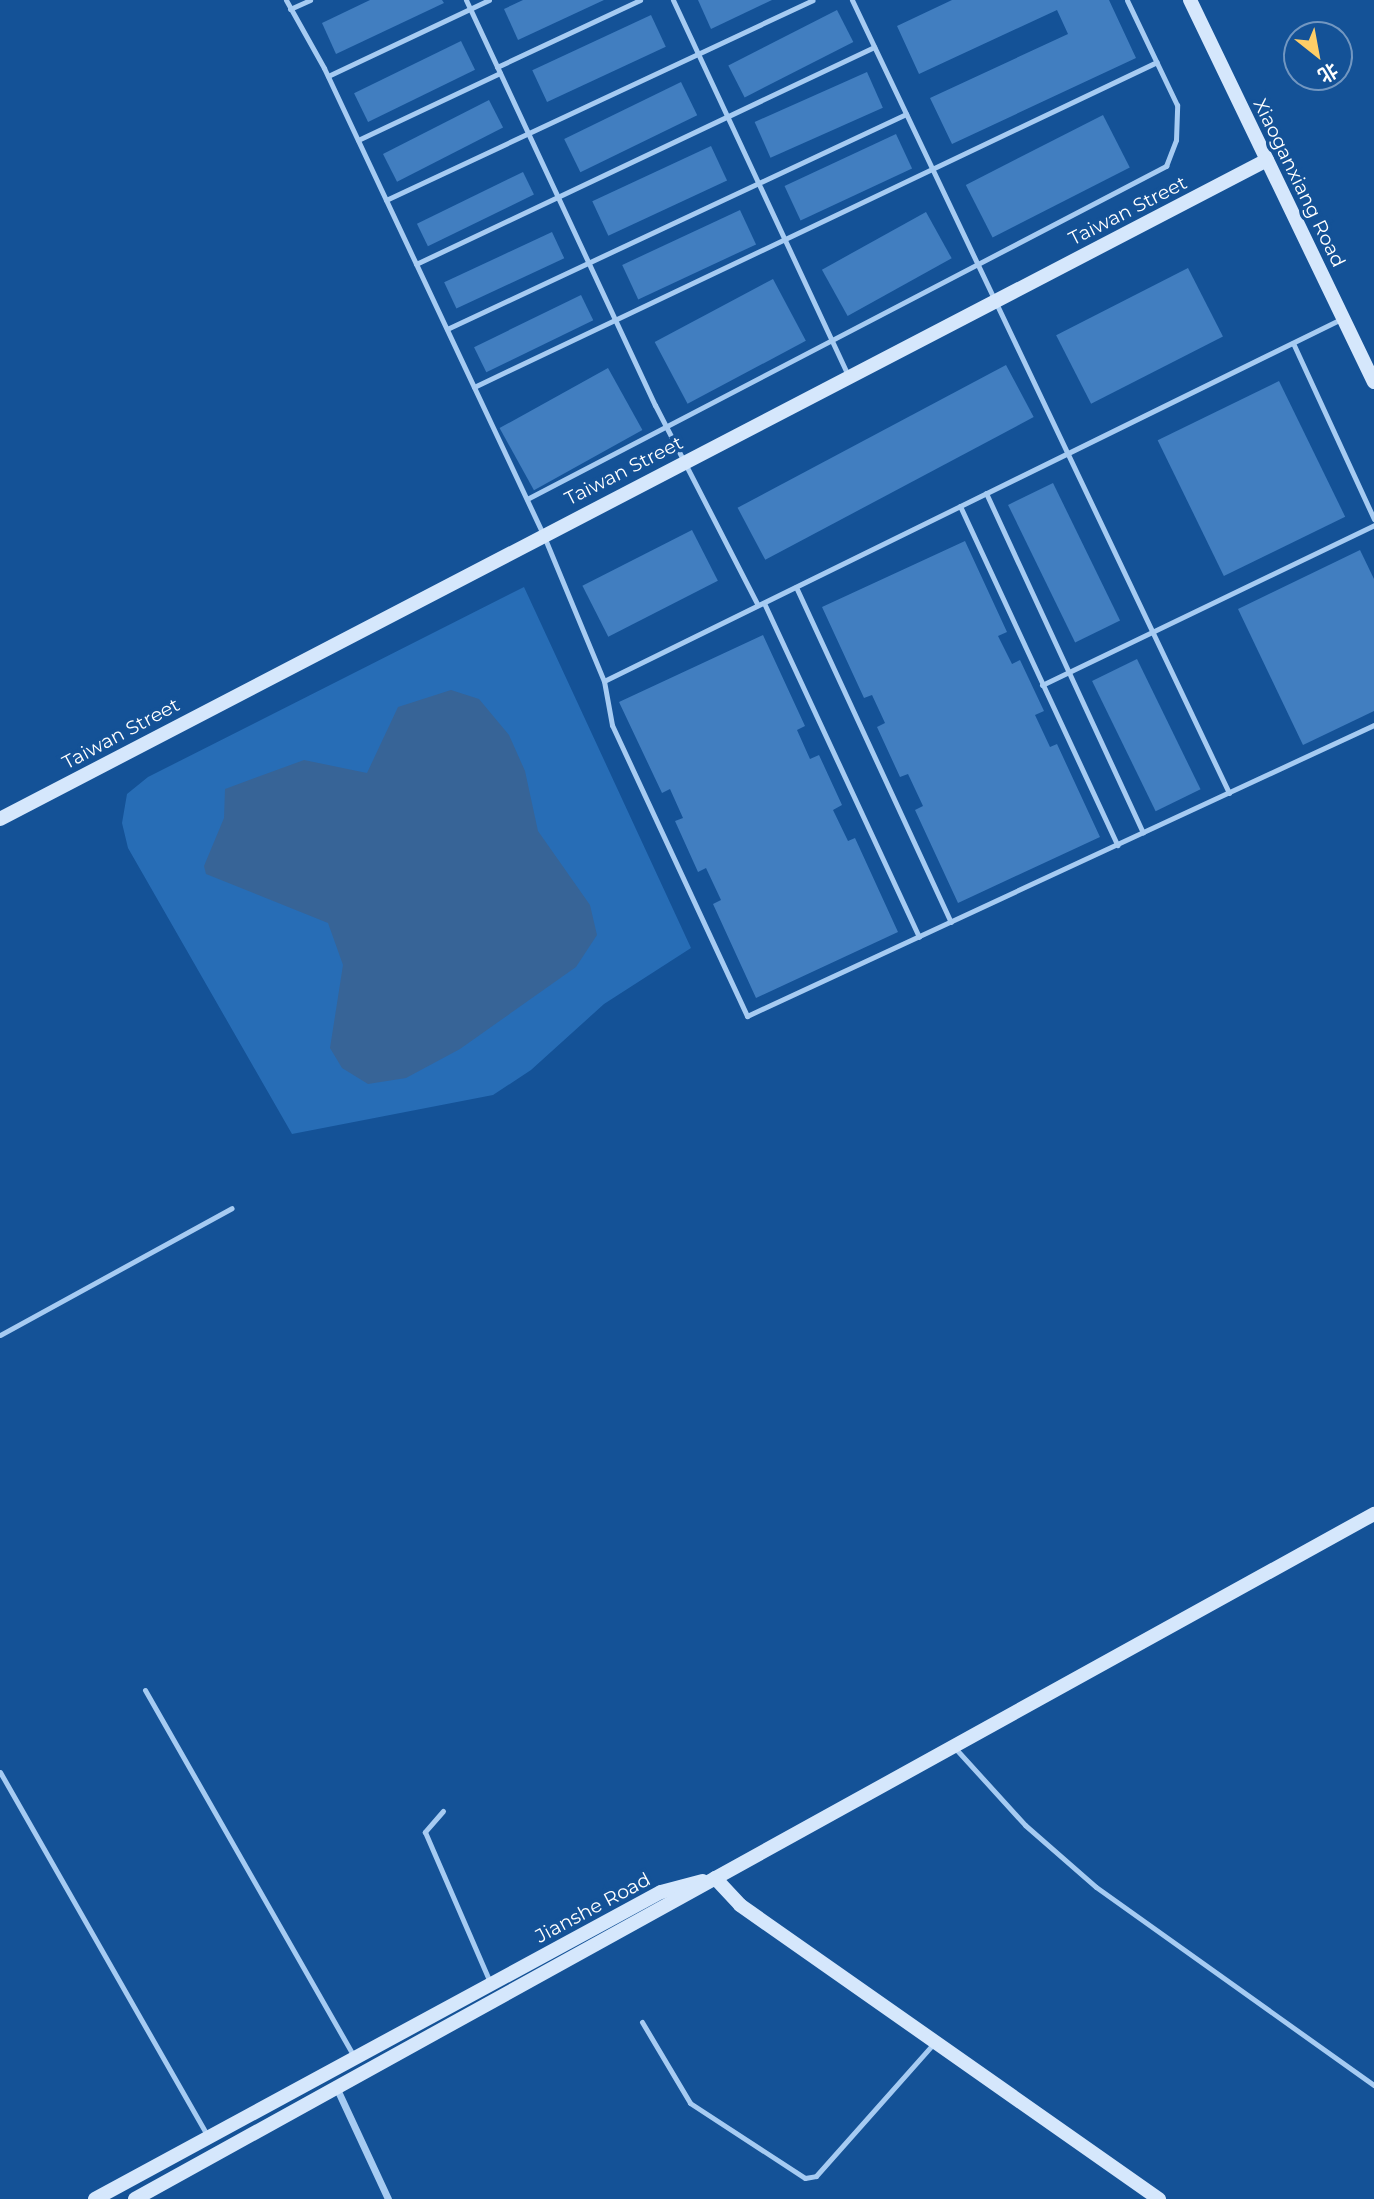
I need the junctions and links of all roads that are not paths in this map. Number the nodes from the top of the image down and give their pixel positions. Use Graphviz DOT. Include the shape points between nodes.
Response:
graph roads {
  1 [pos="286,0"];
  2 [pos="310,0"];
  3 [pos="466,0"];
  4 [pos="489,0"];
  5 [pos="640,0"];
  6 [pos="673,0"];
  7 [pos="812,0"];
  8 [pos="852,0"];
  9 [pos="1127,0"];
  10 [pos="1190,0"];
  11 [pos="290,9"];
  12 [pos="471,9"];
  13 [pos="874,47"];
  14 [pos="698,54"];
  15 [pos="1157,62"];
  16 [pos="499,70"];
  17 [pos="328,76"];
  18 [pos="906,114"];
  19 [pos="727,117"];
  20 [pos="528,133"];
  21 [pos="358,140"];
  22 [pos="1267,160"];
  23 [pos="931,169"];
  24 [pos="758,183"];
  25 [pos="558,197"];
  26 [pos="386,200"];
  27 [pos="784,239"];
  28 [pos="589,262"];
  29 [pos="416,264"];
  30 [pos="978,268"];
  31 [pos="993,302"];
  32 [pos="1343,318"];
  33 [pos="616,319"];
  34 [pos="447,329"];
  35 [pos="833,342"];
  36 [pos="1293,343"];
  37 [pos="849,377"];
  38 [pos="1374,382"];
  39 [pos="474,387"];
  40 [pos="667,427"];
  41 [pos="1066,454"];
  42 [pos="685,462"];
  43 [pos="986,493"];
  44 [pos="527,499"];
  45 [pos="960,506"];
  46 [pos="1374,519"];
  47 [pos="1374,525"];
  48 [pos="543,534"];
  49 [pos="796,587"];
  50 [pos="761,604"];
  51 [pos="1152,632"];
  52 [pos="1069,673"];
  53 [pos="604,681"];
  54 [pos="1042,685"];
  55 [pos="1374,725"];
  56 [pos="1229,793"];
  57 [pos="0,819"];
  58 [pos="1143,833"];
  59 [pos="1117,845"];
  60 [pos="951,922"];
  61 [pos="919,937"];
  62 [pos="232,1208"];
  63 [pos="0,1335"];
  64 [pos="1374,1514"];
  65 [pos="145,1690"];
  66 [pos="953,1746"];
  67 [pos="0,1772"];
  68 [pos="443,1811"];
  69 [pos="715,1878"];
  70 [pos="491,1985"];
  71 [pos="642,2022"];
  72 [pos="935,2042"];
  73 [pos="356,2059"];
  74 [pos="1374,2085"];
  75 [pos="338,2089"];
  76 [pos="209,2138"];
  77 [pos="95,2199"];
  78 [pos="135,2199"];
  79 [pos="388,2199"];
  80 [pos="1159,2199"];
  1 -- 11 [label="lane"];
  2 -- 11 [label="lane"];
  3 -- 12 [label="lane"];
  4 -- 12 [label="lane"];
  5 -- 16 [label="lane"];
  6 -- 14 [label="lane"];
  7 -- 14 [label="lane"];
  8 -- 13 [label="lane"];
  9 -- 15 [label="lane"];
  10 -- 22 [label="street, Xiaoganxiang Road"];
  11 -- 17 [label="lane"];
  12 -- 16 [label="lane"];
  12 -- 17 [label="lane"];
  13 -- 18 [label="lane"];
  13 -- 19 [label="lane"];
  14 -- 19 [label="lane"];
  14 -- 20 [label="lane"];
  15 -- 23 [label="lane"];
  15 -- 30 [label="lane" via="1178,117 1166,166"];
  16 -- 20 [label="lane"];
  16 -- 21 [label="lane"];
  17 -- 21 [label="lane"];
  18 -- 23 [label="lane"];
  18 -- 24 [label="lane"];
  19 -- 24 [label="lane"];
  19 -- 25 [label="lane"];
  20 -- 25 [label="lane"];
  20 -- 26 [label="lane"];
  21 -- 26 [label="lane"];
  22 -- 31 [label="street, Taiwan Street"];
  22 -- 32 [label="street, Xiaoganxiang Road"];
  23 -- 27 [label="lane"];
  23 -- 30 [label="lane"];
  24 -- 27 [label="lane"];
  24 -- 28 [label="lane"];
  25 -- 28 [label="lane"];
  25 -- 29 [label="lane"];
  26 -- 29 [label="lane"];
  27 -- 33 [label="lane"];
  27 -- 35 [label="lane"];
  28 -- 33 [label="lane"];
  28 -- 34 [label="lane"];
  29 -- 34 [label="lane"];
  30 -- 31 [label="lane"];
  30 -- 35 [label="lane"];
  31 -- 37 [label="street, Taiwan Street"];
  31 -- 41 [label="lane"];
  32 -- 36 [label="lane"];
  32 -- 38 [label="street, Xiaoganxiang Road"];
  33 -- 39 [label="lane"];
  33 -- 40 [label="lane"];
  34 -- 39 [label="lane"];
  35 -- 37 [label="lane"];
  35 -- 40 [label="lane"];
  36 -- 41 [label="lane"];
  36 -- 46 [label="lane"];
  37 -- 42 [label="street, Taiwan Street"];
  39 -- 44 [label="lane"];
  40 -- 42 [label="lane"];
  40 -- 44 [label="lane"];
  41 -- 43 [label="lane"];
  41 -- 51 [label="lane"];
  42 -- 48 [label="street, Taiwan Street"];
  42 -- 50 [label="lane"];
  43 -- 45 [label="lane"];
  43 -- 52 [label="lane"];
  44 -- 48 [label="lane"];
  45 -- 49 [label="lane"];
  45 -- 54 [label="lane"];
  47 -- 51 [label="lane"];
  48 -- 53 [label="lane"];
  48 -- 57 [label="street, Taiwan Street"];
  49 -- 50 [label="lane"];
  49 -- 60 [label="lane"];
  50 -- 53 [label="lane"];
  50 -- 61 [label="lane"];
  51 -- 52 [label="lane"];
  51 -- 56 [label="lane"];
  52 -- 54 [label="lane"];
  52 -- 58 [label="lane"];
  53 -- 61 [label="lane" via="612,725 747,1016"];
  54 -- 59 [label="lane"];
  55 -- 56 [label="lane"];
  56 -- 58 [label="lane"];
  58 -- 59 [label="lane"];
  59 -- 60 [label="lane"];
  60 -- 61 [label="lane"];
  62 -- 63 [label="lane"];
  64 -- 66 [label="street"];
  65 -- 73 [label="lane"];
  66 -- 69 [label="street"];
  66 -- 74 [label="lane" via="1024,1825 1096,1887"];
  67 -- 76 [label="lane"];
  68 -- 70 [label="lane" via="425,1832"];
  69 -- 70 [label="street, Jianshe Road" via="662,1892"];
  69 -- 72 [label="street" via="740,1905"];
  69 -- 75 [label="street, Jianshe Road"];
  70 -- 73 [label="street, Jianshe Road"];
  71 -- 72 [label="lane" via="690,2103 804,2178 816,2176"];
  72 -- 80 [label="street"];
  73 -- 76 [label="street, Jianshe Road"];
  75 -- 78 [label="street, Jianshe Road"];
  75 -- 79 [label="street"];
  76 -- 77 [label="street, Jianshe Road"];
}
